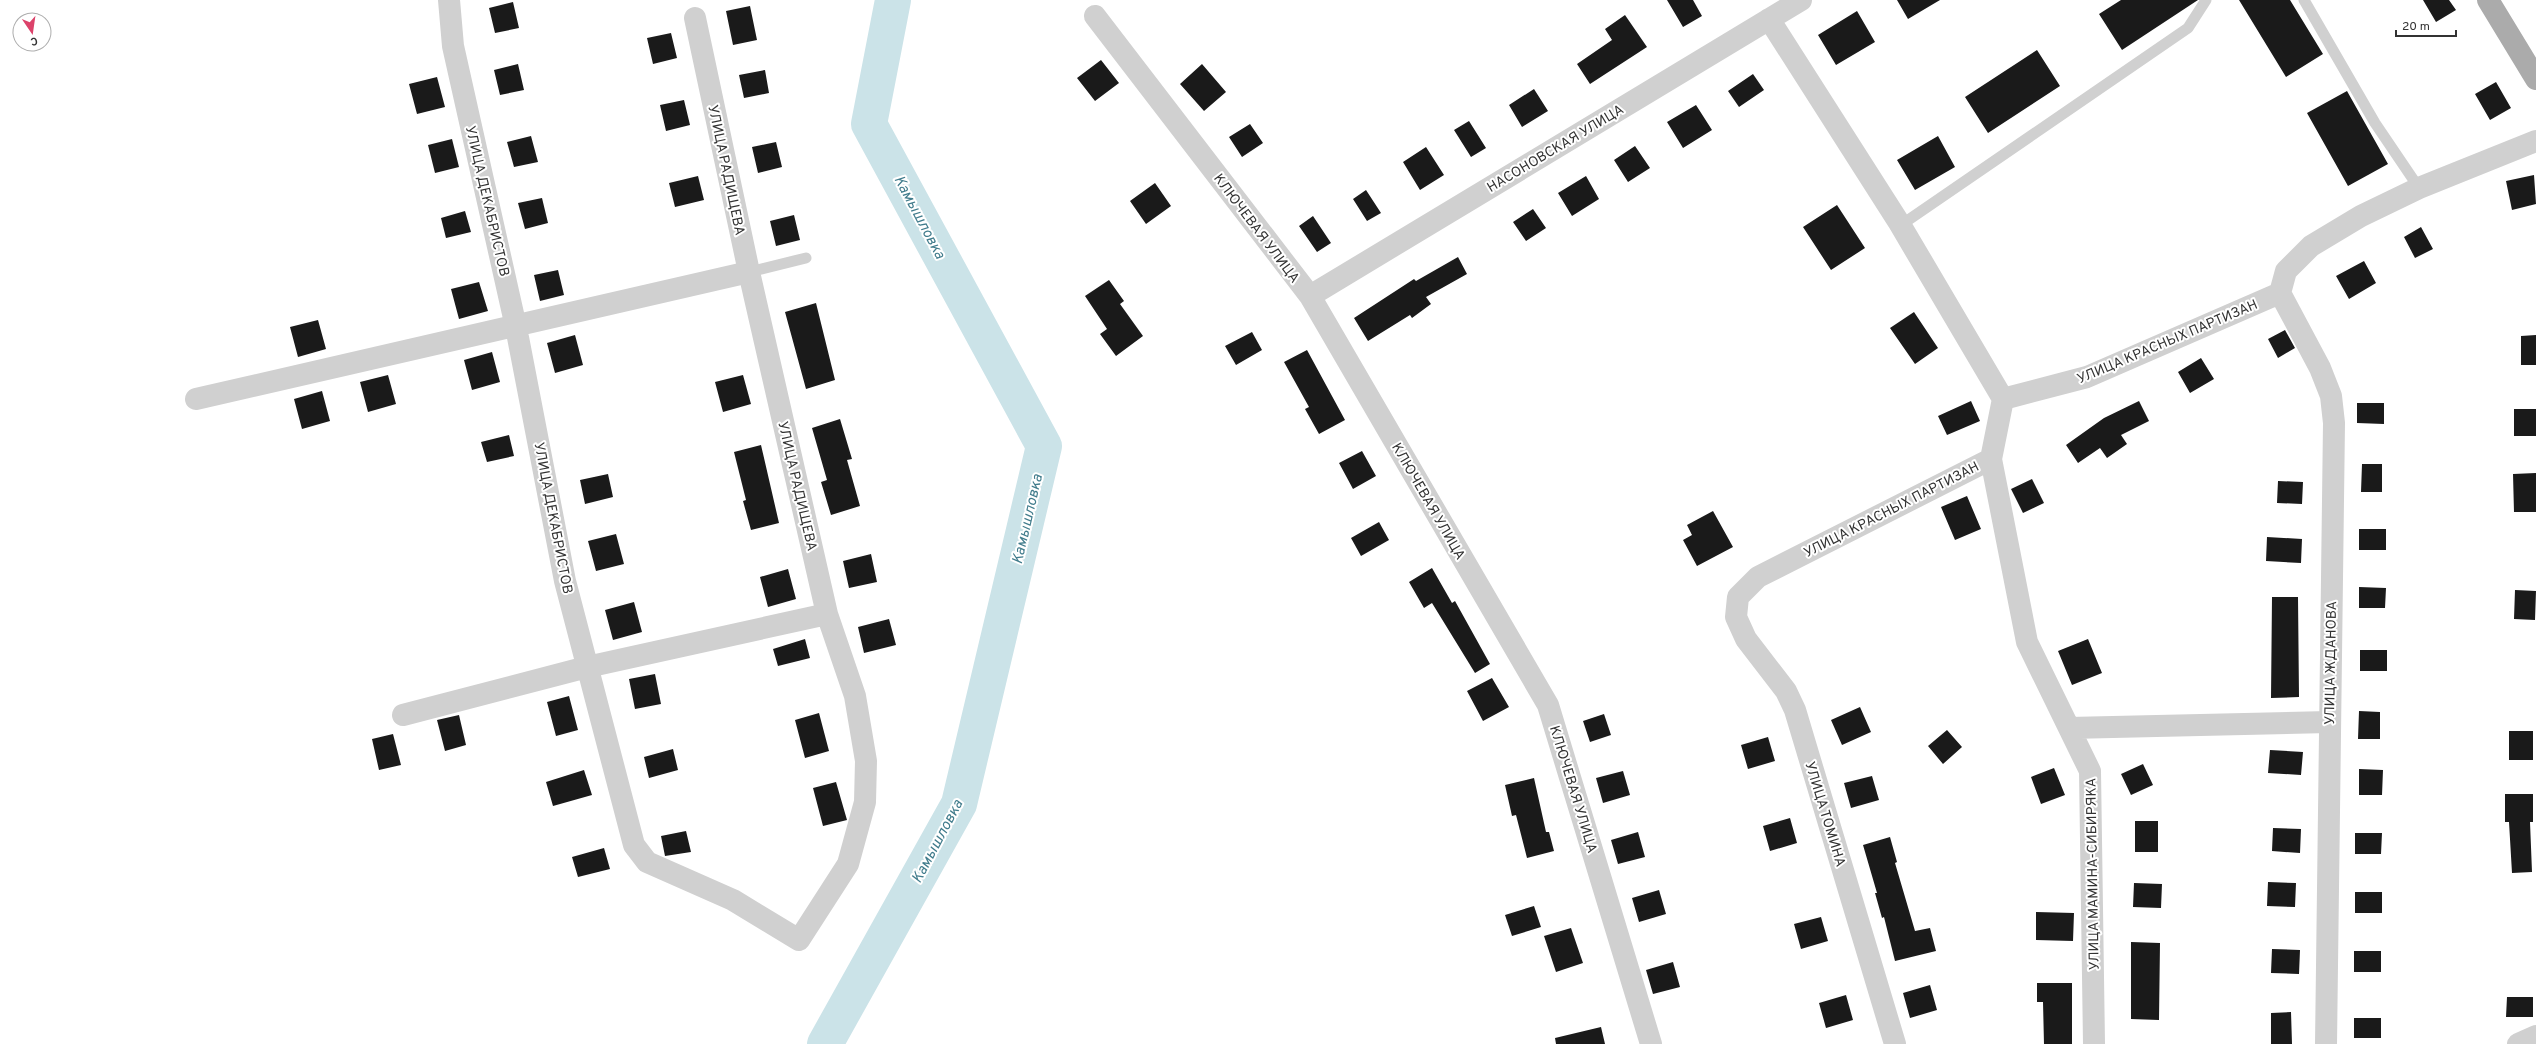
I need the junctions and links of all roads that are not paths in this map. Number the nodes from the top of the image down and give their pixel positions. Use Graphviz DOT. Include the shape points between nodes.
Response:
graph roads {
  1 [pos="449,0"];
  2 [pos="1801,0"];
  3 [pos="2206,0"];
  4 [pos="2304,0"];
  5 [pos="2488,0"];
  6 [pos="1095,16"];
  7 [pos="695,18"];
  8 [pos="1769,20"];
  9 [pos="2536,79"];
  10 [pos="2536,142"];
  11 [pos="2419,188"];
  12 [pos="1901,225"];
  13 [pos="806,258"];
  14 [pos="749,272"];
  15 [pos="2280,294"];
  16 [pos="1310,296"];
  17 [pos="516,327"];
  18 [pos="196,399"];
  19 [pos="2003,399"];
  20 [pos="1991,459"];
  21 [pos="1738,597"];
  22 [pos="827,614"];
  23 [pos="588,667"];
  24 [pos="403,715"];
  25 [pos="2329,722"];
  26 [pos="2069,728"];
  27 [pos="799,940"];
  28 [pos="2536,1036"];
  29 [pos="1651,1044"];
  30 [pos="1895,1044"];
  31 [pos="2094,1044"];
  32 [pos="2326,1044"];
  33 [pos="2518,1044"];
  1 -- 17 [label="street, УЛИЦА ДЕКАБРИСТОВ" via="453,46"];
  2 -- 8 [label="street, НАСОНОВСКАЯ УЛИЦА"];
  3 -- 12 [label="lane" via="2188,28"];
  4 -- 11 [label="lane" via="2375,123"];
  5 -- 9 [label="main road"];
  6 -- 16 [label="street, КЛЮЧЕВАЯ УЛИЦА"];
  7 -- 14 [label="street, УЛИЦА РАДИЩЕВА"];
  8 -- 12 [label="street"];
  8 -- 16 [label="street, НАСОНОВСКАЯ УЛИЦА"];
  10 -- 11 [label="street"];
  11 -- 15 [label="street" via="2361,216 2311,246 2286,271"];
  12 -- 19 [label="street"];
  13 -- 14 [label="lane"];
  14 -- 17 [label="street"];
  14 -- 22 [label="street, УЛИЦА РАДИЩЕВА"];
  15 -- 19 [label="street, УЛИЦА КРАСНЫХ ПАРТИЗАН" via="2087,378"];
  15 -- 25 [label="street, УЛИЦА ЖДАНОВА" via="2320,368 2331,396 2334,423"];
  16 -- 29 [label="street, КЛЮЧЕВАЯ УЛИЦА" via="1548,706"];
  17 -- 18 [label="street"];
  17 -- 23 [label="street, УЛИЦА ДЕКАБРИСТОВ" via="565,581"];
  19 -- 20 [label="street, УЛИЦА КРАСНЫХ ПАРТИЗАН"];
  20 -- 21 [label="street, УЛИЦА КРАСНЫХ ПАРТИЗАН" via="1758,577"];
  20 -- 26 [label="street, УЛИЦА МАМИНА-СИБИРЯКА" via="2027,642"];
  21 -- 30 [label="street, УЛИЦА ТОМИНА" via="1736,617 1746,638 1786,691 1795,710"];
  22 -- 23 [label="street"];
  22 -- 27 [label="street, УЛИЦА РАДИЩЕВА" via="855,696 866,761 865,802 848,864"];
  23 -- 24 [label="street"];
  23 -- 27 [label="street, УЛИЦА ДЕКАБРИСТОВ" via="634,845 647,862 733,900"];
  25 -- 26 [label="street"];
  25 -- 32 [label="street, УЛИЦА ЖДАНОВА"];
  26 -- 31 [label="street, УЛИЦА МАМИНА-СИБИРЯКА" via="2090,770"];
  28 -- 33 [label="street"];
}
